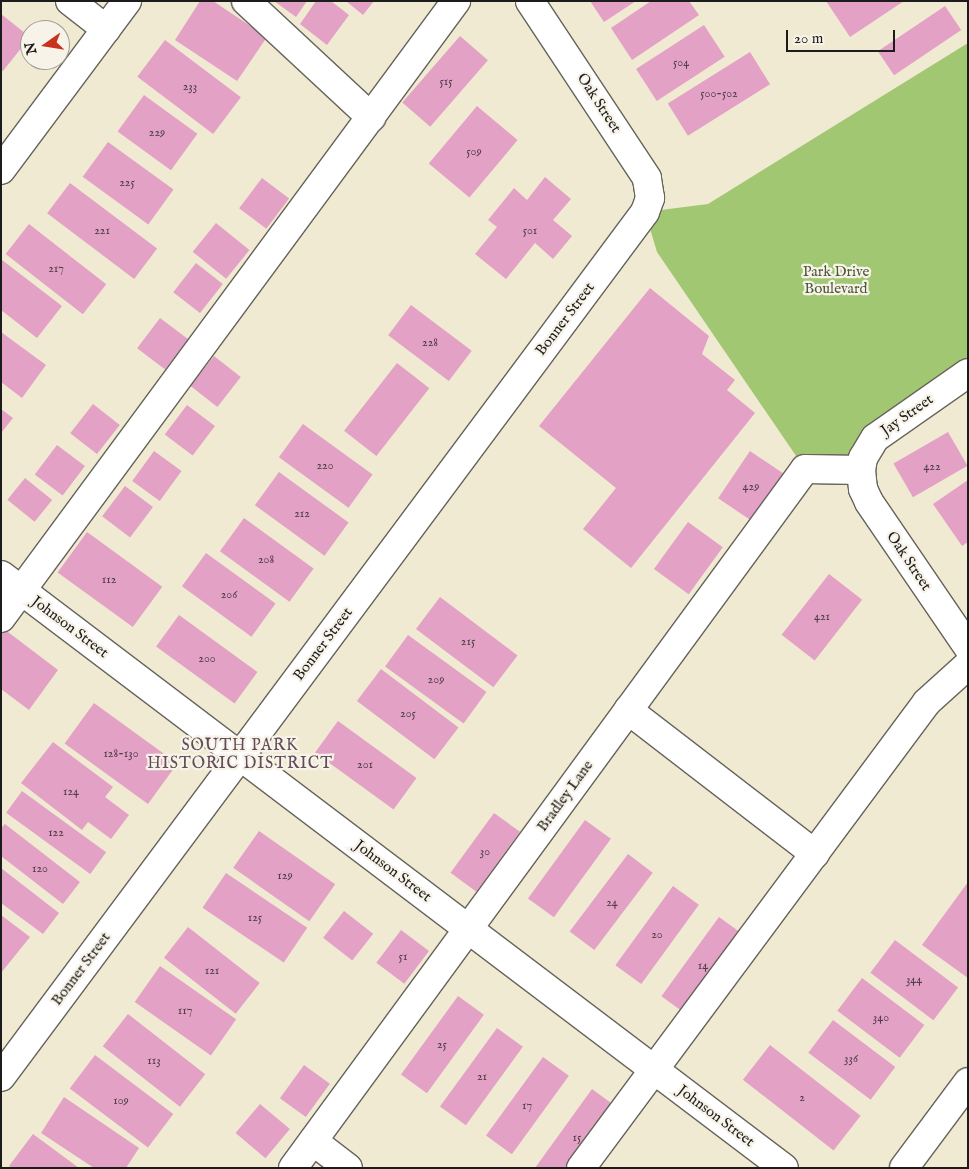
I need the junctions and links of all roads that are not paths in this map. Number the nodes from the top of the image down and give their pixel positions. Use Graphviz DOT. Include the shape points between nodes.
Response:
graph roads {
  1 [pos="70,1"];
  2 [pos="128,1"];
  3 [pos="246,1"];
  4 [pos="456,1"];
  5 [pos="530,1"];
  6 [pos="106,30"];
  7 [pos="371,117"];
  8 [pos="1,170"];
  9 [pos="645,212"];
  10 [pos="968,373"];
  11 [pos="861,470"];
  12 [pos="12,583"];
  13 [pos="1,618"];
  14 [pos="968,647"];
  15 [pos="968,665"];
  16 [pos="628,710"];
  17 [pos="240,756"];
  18 [pos="815,854"];
  19 [pos="468,928"];
  20 [pos="654,1069"];
  21 [pos="1,1077"];
  22 [pos="968,1082"];
  23 [pos="313,1140"];
  24 [pos="293,1168"];
  25 [pos="348,1168"];
  26 [pos="581,1168"];
  27 [pos="784,1168"];
  28 [pos="904,1168"];
  1 -- 6 [label="street"];
  2 -- 6 [label="street"];
  3 -- 7 [label="street"];
  4 -- 7 [label="street"];
  5 -- 9 [label="street, Oak Street" via="646,178 650,198"];
  6 -- 8 [label="street"];
  7 -- 12 [label="street"];
  9 -- 17 [label="street, Bonner Street"];
  10 -- 11 [label="street, Jay Street" via="875,438 863,458"];
  11 -- 14 [label="street, Oak Street" via="863,490 869,502"];
  11 -- 16 [label="street, Bradley Lane" via="805,469"];
  12 -- 13 [label="street"];
  12 -- 17 [label="street, Johnson Street"];
  15 -- 18 [label="street" via="927,702"];
  16 -- 18 [label="street"];
  16 -- 19 [label="street, Bradley Lane"];
  17 -- 19 [label="street, Johnson Street"];
  17 -- 21 [label="street, Bonner Street"];
  18 -- 20 [label="street"];
  19 -- 20 [label="street, Johnson Street"];
  19 -- 23 [label="street, Bradley Lane"];
  20 -- 26 [label="street"];
  20 -- 27 [label="street, Johnson Street"];
  22 -- 28 [label="street"];
  23 -- 24 [label="street, Bradley Lane"];
  23 -- 25 [label="street"];
}
